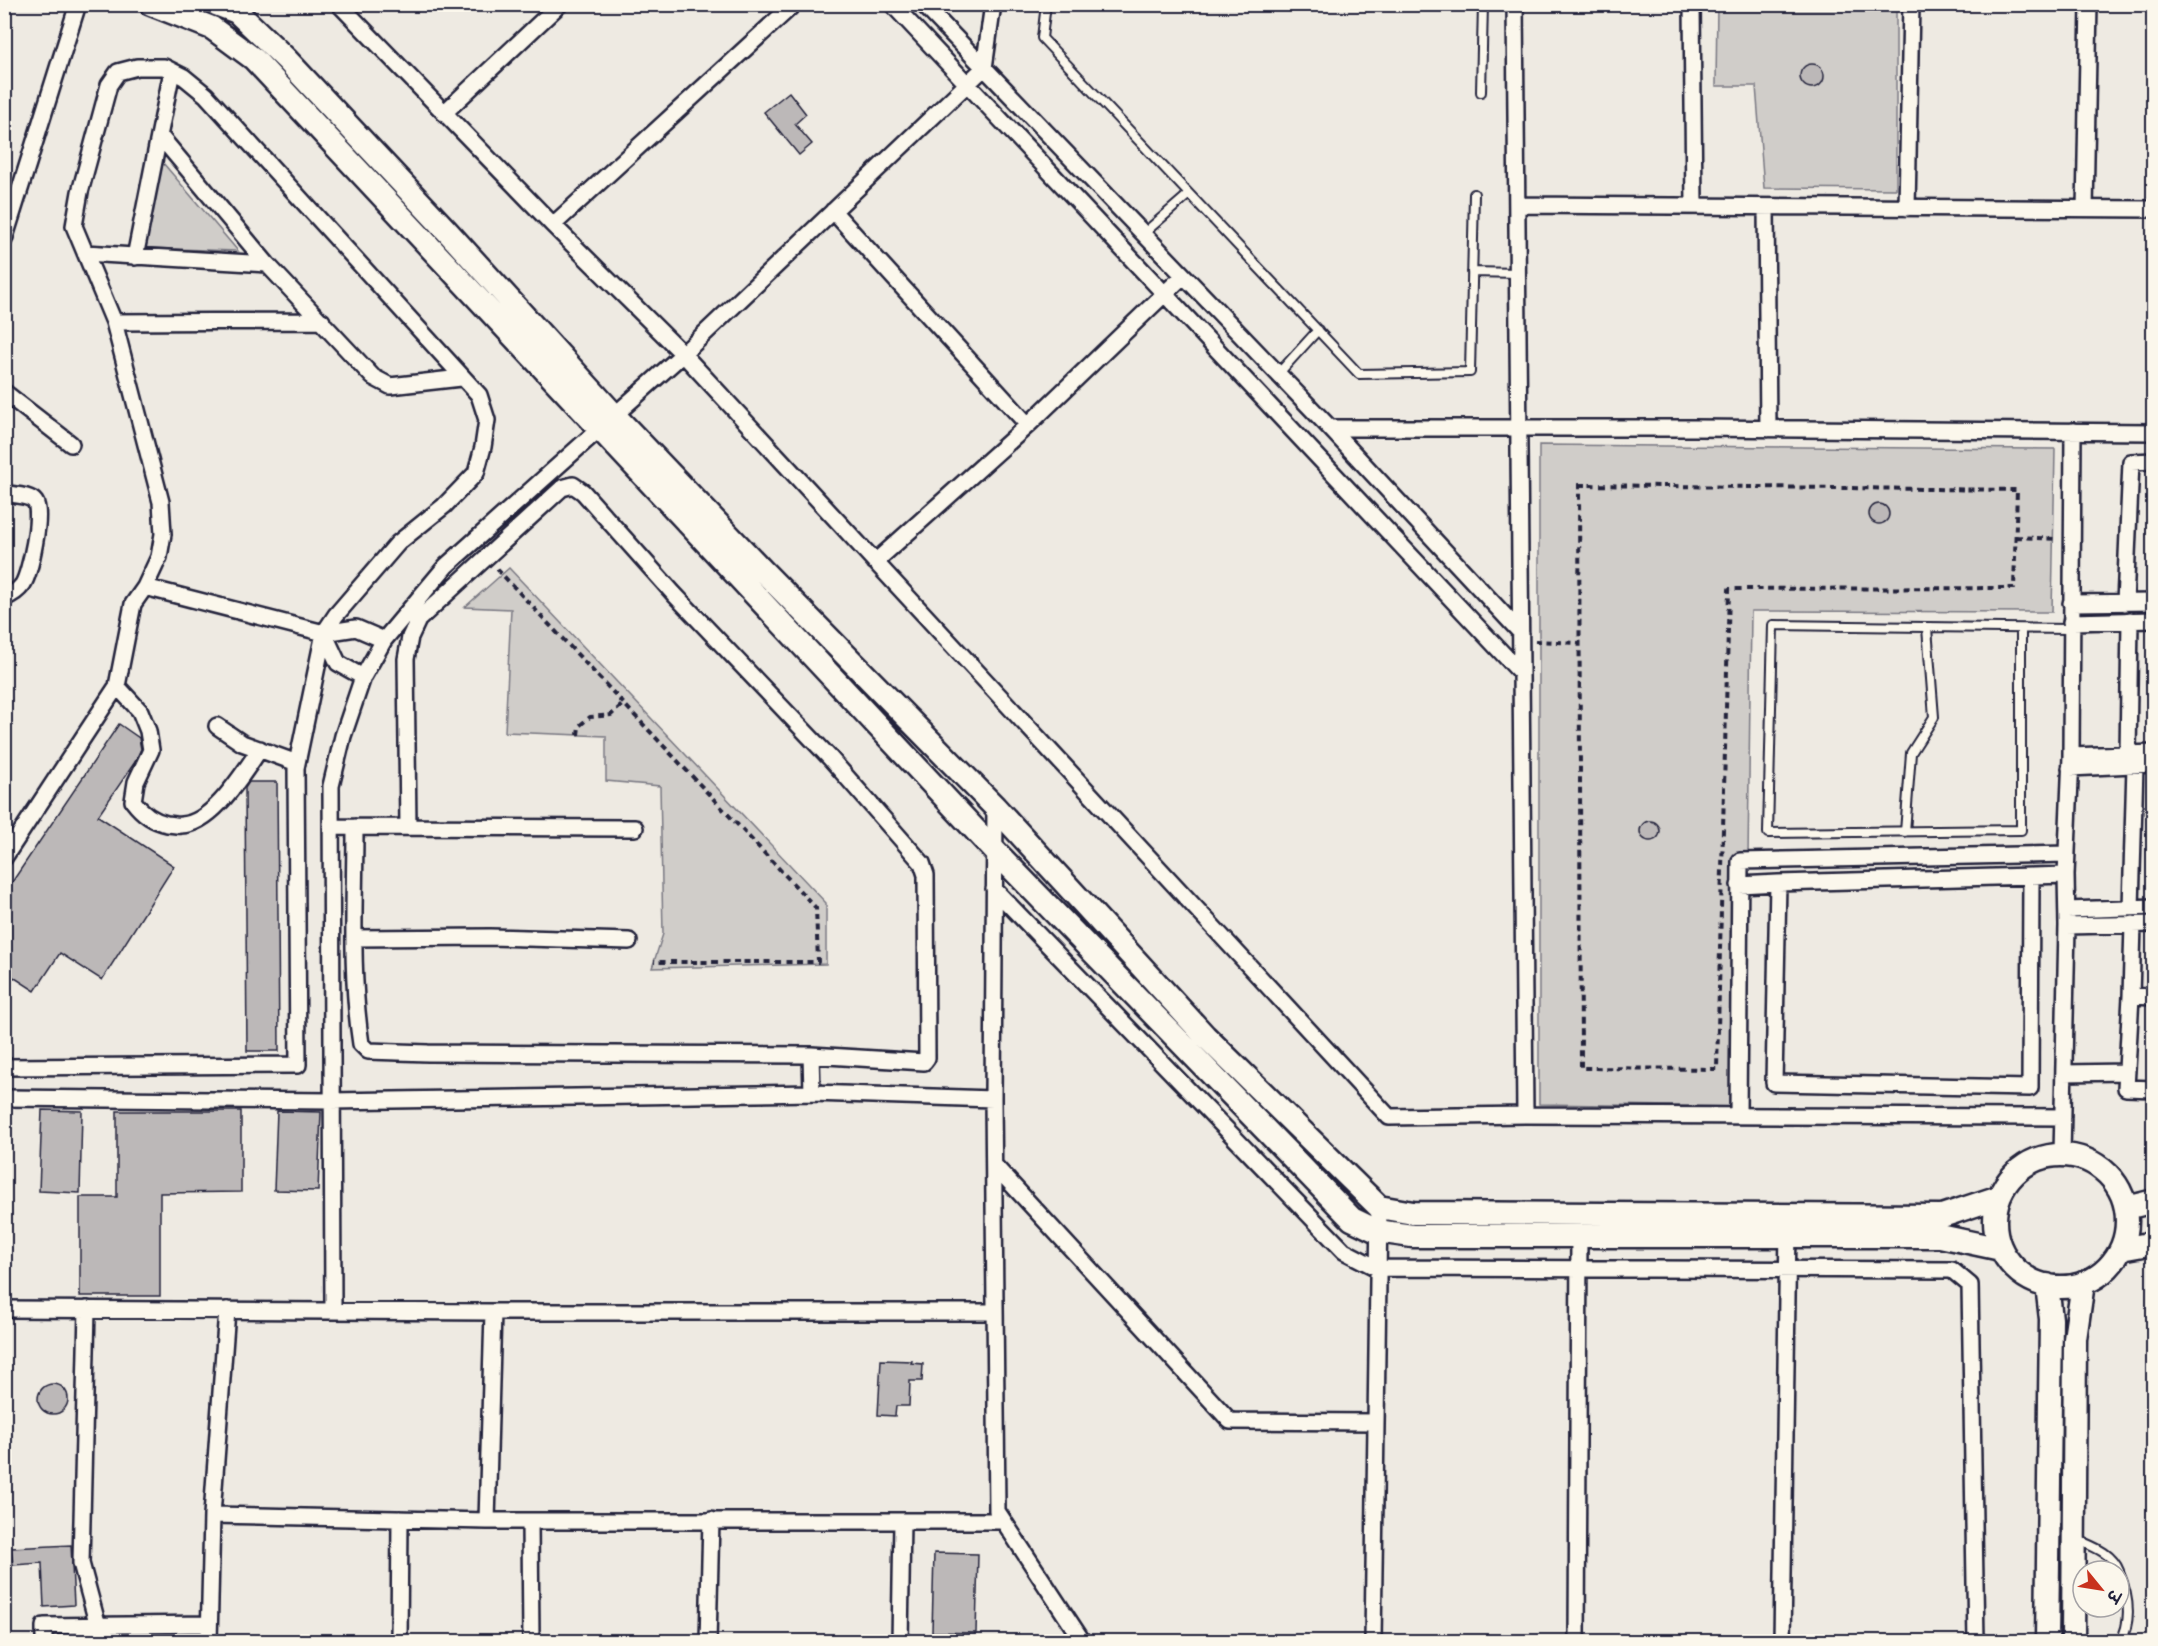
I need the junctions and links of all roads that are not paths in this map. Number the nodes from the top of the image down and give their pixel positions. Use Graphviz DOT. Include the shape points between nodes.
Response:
graph roads {
  1 [pos="78,4"];
  2 [pos="151,4"];
  3 [pos="216,4"];
  4 [pos="339,4"];
  5 [pos="560,4"];
  6 [pos="794,4"];
  7 [pos="892,4"];
  8 [pos="923,4"];
  9 [pos="993,4"];
  10 [pos="1046,4"];
  11 [pos="1483,4"];
  12 [pos="1515,4"];
  13 [pos="1692,4"];
  14 [pos="1911,4"];
  15 [pos="2089,4"];
  16 [pos="192,12"];
  17 [pos="984,68"];
  18 [pos="172,71"];
  19 [pos="967,84"];
  20 [pos="1481,92"];
  21 [pos="444,113"];
  22 [pos="160,136"];
  23 [pos="1189,194"];
  24 [pos="1474,194"];
  25 [pos="1518,205"];
  26 [pos="1694,206"];
  27 [pos="1766,207"];
  28 [pos="1907,208"];
  29 [pos="2085,209"];
  30 [pos="2154,209"];
  31 [pos="833,211"];
  32 [pos="553,225"];
  33 [pos="1143,234"];
  34 [pos="5,236"];
  35 [pos="85,253"];
  36 [pos="135,257"];
  37 [pos="267,264"];
  38 [pos="1472,272"];
  39 [pos="1519,273"];
  40 [pos="1183,276"];
  41 [pos="1165,294"];
  42 [pos="322,321"];
  43 [pos="114,322"];
  44 [pos="1318,330"];
  45 [pos="683,354"];
  46 [pos="1278,374"];
  47 [pos="461,378"];
  48 [pos="4,392"];
  49 [pos="607,422"];
  50 [pos="1028,425"];
  51 [pos="1520,428"];
  52 [pos="1330,429"];
  53 [pos="1768,429"];
  54 [pos="2073,431"];
  55 [pos="2154,432"];
  56 [pos="71,444"];
  57 [pos="2154,461"];
  58 [pos="4,493"];
  59 [pos="875,562"];
  60 [pos="145,587"];
  61 [pos="4,598"];
  62 [pos="2154,602"];
  63 [pos="2071,603"];
  64 [pos="2125,603"];
  65 [pos="2130,620"];
  66 [pos="2154,620"];
  67 [pos="2071,625"];
  68 [pos="1927,628"];
  69 [pos="2021,629"];
  70 [pos="324,633"];
  71 [pos="1521,636"];
  72 [pos="384,640"];
  73 [pos="1521,673"];
  74 [pos="363,677"];
  75 [pos="117,686"];
  76 [pos="217,726"];
  77 [pos="260,749"];
  78 [pos="2154,753"];
  79 [pos="2130,761"];
  80 [pos="2070,762"];
  81 [pos="297,763"];
  82 [pos="2154,764"];
  83 [pos="995,807"];
  84 [pos="331,827"];
  85 [pos="355,827"];
  86 [pos="408,827"];
  87 [pos="635,828"];
  88 [pos="1905,832"];
  89 [pos="994,850"];
  90 [pos="2066,854"];
  91 [pos="4,858"];
  92 [pos="2066,875"];
  93 [pos="2031,877"];
  94 [pos="1778,883"];
  95 [pos="1739,885"];
  96 [pos="994,889"];
  97 [pos="2154,907"];
  98 [pos="2126,908"];
  99 [pos="2067,910"];
  100 [pos="2133,924"];
  101 [pos="2154,924"];
  102 [pos="2067,926"];
  103 [pos="355,939"];
  104 [pos="629,941"];
  105 [pos="2131,996"];
  106 [pos="2154,996"];
  107 [pos="811,1055"];
  108 [pos="4,1067"];
  109 [pos="2127,1072"];
  110 [pos="2064,1073"];
  111 [pos="2154,1089"];
  112 [pos="812,1093"];
  113 [pos="4,1098"];
  114 [pos="993,1099"];
  115 [pos="331,1101"];
  116 [pos="1525,1115"];
  117 [pos="1738,1116"];
  118 [pos="2063,1117"];
  119 [pos="2062,1155"];
  120 [pos="994,1165"];
  121 [pos="1999,1197"];
  122 [pos="2154,1201"];
  123 [pos="1379,1207"];
  124 [pos="2126,1208"];
  125 [pos="1788,1225"];
  126 [pos="1377,1232"];
  127 [pos="1580,1236"];
  128 [pos="2154,1243"];
  129 [pos="2001,1249"];
  130 [pos="2121,1249"];
  131 [pos="1377,1268"];
  132 [pos="1580,1269"];
  133 [pos="1787,1270"];
  134 [pos="2083,1283"];
  135 [pos="2047,1285"];
  136 [pos="4,1309"];
  137 [pos="87,1309"];
  138 [pos="227,1310"];
  139 [pos="333,1310"];
  140 [pos="493,1312"];
  141 [pos="995,1312"];
  142 [pos="1375,1422"];
  143 [pos="212,1515"];
  144 [pos="400,1519"];
  145 [pos="711,1520"];
  146 [pos="487,1521"];
  147 [pos="530,1521"];
  148 [pos="902,1521"];
  149 [pos="1003,1521"];
  150 [pos="2073,1538"];
  151 [pos="2109,1559"];
  152 [pos="2126,1619"];
  153 [pos="209,1624"];
  154 [pos="98,1626"];
  155 [pos="44,1641"];
  156 [pos="209,1641"];
  157 [pos="399,1641"];
  158 [pos="531,1641"];
  159 [pos="708,1641"];
  160 [pos="900,1641"];
  161 [pos="1083,1641"];
  162 [pos="1373,1641"];
  163 [pos="1576,1641"];
  164 [pos="1782,1641"];
  165 [pos="1976,1641"];
  166 [pos="2047,1641"];
  167 [pos="2073,1641"];
  168 [pos="2120,1641"];
  1 -- 34 [label="street"];
  2 -- 16 [label="street"];
  3 -- 49 [label="street" via="237,12 286,59 446,230"];
  4 -- 21 [label="street"];
  5 -- 21 [label="street"];
  6 -- 32 [label="street"];
  7 -- 19 [label="street"];
  8 -- 17 [label="street"];
  9 -- 17 [label="street"];
  10 -- 23 [label="lane" via="1042,38"];
  11 -- 20 [label="lane"];
  12 -- 25 [label="street"];
  13 -- 26 [label="street"];
  14 -- 28 [label="street"];
  15 -- 29 [label="street"];
  16 -- 49 [label="street" via="254,59"];
  17 -- 19 [label="street"];
  17 -- 33 [label="street"];
  18 -- 22 [label="street"];
  18 -- 35 [label="street" via="165,67 137,67 117,72 109,85 74,226"];
  18 -- 47 [label="street" via="206,96"];
  19 -- 31 [label="street"];
  19 -- 41 [label="street"];
  21 -- 32 [label="street"];
  22 -- 36 [label="street"];
  22 -- 37 [label="street"];
  23 -- 33 [label="lane"];
  23 -- 44 [label="lane"];
  24 -- 38 [label="lane"];
  25 -- 26 [label="street"];
  25 -- 39 [label="street"];
  26 -- 27 [label="street"];
  27 -- 28 [label="street"];
  27 -- 53 [label="street"];
  28 -- 29 [label="street"];
  29 -- 30 [label="street"];
  31 -- 45 [label="street"];
  31 -- 50 [label="street"];
  32 -- 45 [label="street"];
  33 -- 40 [label="street"];
  35 -- 36 [label="street"];
  35 -- 43 [label="street"];
  36 -- 37 [label="street"];
  37 -- 42 [label="street"];
  38 -- 39 [label="lane"];
  38 -- 44 [label="lane" via="1470,372 1359,374"];
  39 -- 51 [label="street"];
  40 -- 41 [label="street"];
  40 -- 46 [label="street"];
  41 -- 50 [label="street"];
  41 -- 73 [label="street"];
  42 -- 43 [label="street"];
  42 -- 47 [label="street" via="373,377 390,386"];
  43 -- 60 [label="street" via="161,502 163,534 159,557"];
  44 -- 46 [label="lane"];
  45 -- 49 [label="street"];
  45 -- 59 [label="street"];
  46 -- 52 [label="street"];
  47 -- 70 [label="street" via="478,395 487,420 476,473 444,506 398,543"];
  48 -- 56 [label="street"];
  49 -- 72 [label="street" via="446,566"];
  49 -- 83 [label="street" via="762,570"];
  49 -- 89 [label="street"];
  50 -- 59 [label="street"];
  51 -- 52 [label="street"];
  51 -- 53 [label="street"];
  51 -- 71 [label="street"];
  52 -- 71 [label="street"];
  53 -- 54 [label="street"];
  54 -- 55 [label="street"];
  54 -- 63 [label="street"];
  57 -- 64 [label="street" via="2131,462"];
  58 -- 61 [label="street" via="31,499 38,511 26,577 15,593"];
  59 -- 116 [label="street" via="1389,1117"];
  60 -- 70 [label="street"];
  60 -- 75 [label="street" via="133,604"];
  62 -- 64 [label="street"];
  63 -- 64 [label="street"];
  63 -- 67 [label="street"];
  65 -- 66 [label="street"];
  65 -- 67 [label="street"];
  65 -- 79 [label="street"];
  67 -- 69 [label="lane"];
  67 -- 80 [label="street"];
  68 -- 69 [label="lane"];
  68 -- 88 [label="lane" via="1934,717 1911,753"];
  68 -- 88 [label="lane" via="1773,625 1768,833"];
  69 -- 88 [label="lane" via="2021,830"];
  70 -- 72 [label="street" via="356,628"];
  70 -- 74 [label="street" via="338,663"];
  70 -- 81 [label="street"];
  71 -- 73 [label="street"];
  72 -- 74 [label="street"];
  73 -- 116 [label="street"];
  74 -- 84 [label="street" via="331,786"];
  75 -- 77 [label="street" via="140,711 148,731 150,750 136,782 133,801 143,814 162,823 183,826 204,817 223,799"];
  75 -- 91 [label="street"];
  76 -- 77 [label="street" via="242,743"];
  77 -- 81 [label="street"];
  78 -- 79 [label="street"];
  79 -- 80 [label="street"];
  79 -- 82 [label="street"];
  79 -- 98 [label="street"];
  80 -- 90 [label="street"];
  81 -- 108 [label="street" via="298,1065"];
  83 -- 89 [label="street"];
  83 -- 123 [label="street" via="1205,1036"];
  84 -- 85 [label="street"];
  84 -- 115 [label="street"];
  85 -- 86 [label="street"];
  85 -- 103 [label="street"];
  86 -- 87 [label="street"];
  86 -- 107 [label="street" via="406,659 418,620 562,488 573,485 830,758 922,863 926,875 927,1058 924,1062"];
  89 -- 96 [label="street"];
  89 -- 126 [label="street" via="1352,1219"];
  90 -- 92 [label="street"];
  90 -- 95 [label="street" via="1740,861"];
  92 -- 93 [label="street"];
  92 -- 99 [label="street"];
  93 -- 94 [label="street"];
  93 -- 94 [label="street" via="2030,1088 1774,1083"];
  94 -- 95 [label="street"];
  95 -- 117 [label="street"];
  96 -- 114 [label="street"];
  96 -- 131 [label="street" via="1344,1251"];
  97 -- 98 [label="street"];
  98 -- 99 [label="street"];
  99 -- 102 [label="street"];
  100 -- 101 [label="street"];
  100 -- 102 [label="street"];
  100 -- 105 [label="street"];
  102 -- 110 [label="street"];
  103 -- 104 [label="street"];
  103 -- 107 [label="street" via="357,1021 361,1044 368,1051"];
  105 -- 106 [label="street"];
  105 -- 109 [label="street"];
  107 -- 112 [label="street"];
  109 -- 110 [label="street"];
  109 -- 111 [label="street" via="2126,1088"];
  110 -- 118 [label="street"];
  112 -- 114 [label="street"];
  112 -- 115 [label="street"];
  113 -- 115 [label="street"];
  114 -- 120 [label="street"];
  115 -- 139 [label="street"];
  116 -- 117 [label="street"];
  117 -- 118 [label="street"];
  118 -- 119 [label="street"];
  119 -- 121 [label="street" via="2043,1157 2024,1166"];
  119 -- 124 [label="street" via="2080,1157 2110,1176"];
  120 -- 141 [label="street"];
  120 -- 142 [label="street" via="1230,1422"];
  121 -- 125 [label="street" via="1942,1216"];
  121 -- 129 [label="street" via="1995,1223"];
  122 -- 124 [label="street"];
  123 -- 125 [label="street" via="1413,1213"];
  123 -- 126 [label="street"];
  124 -- 130 [label="street"];
  125 -- 127 [label="street"];
  125 -- 129 [label="street" via="1940,1236"];
  125 -- 133 [label="street"];
  126 -- 127 [label="street" via="1412,1236"];
  126 -- 131 [label="street"];
  127 -- 132 [label="street"];
  128 -- 130 [label="street"];
  129 -- 135 [label="street" via="2012,1266"];
  130 -- 134 [label="street" via="2098,1275"];
  131 -- 132 [label="street"];
  131 -- 142 [label="street"];
  132 -- 133 [label="street"];
  132 -- 163 [label="street"];
  133 -- 164 [label="street"];
  133 -- 165 [label="street" via="1952,1270 1970,1285"];
  134 -- 135 [label="street"];
  134 -- 150 [label="street" via="2075,1339"];
  135 -- 166 [label="street" via="2051,1319"];
  136 -- 137 [label="street"];
  137 -- 138 [label="street"];
  137 -- 154 [label="street" via="81,1563"];
  138 -- 139 [label="street"];
  138 -- 143 [label="street"];
  139 -- 140 [label="street"];
  140 -- 141 [label="street"];
  140 -- 146 [label="street"];
  141 -- 149 [label="street" via="996,1511"];
  142 -- 162 [label="street"];
  143 -- 144 [label="street"];
  143 -- 153 [label="street"];
  144 -- 146 [label="street"];
  144 -- 157 [label="street"];
  145 -- 147 [label="street"];
  145 -- 148 [label="street"];
  145 -- 159 [label="street"];
  146 -- 147 [label="street"];
  147 -- 158 [label="street"];
  148 -- 149 [label="street"];
  148 -- 160 [label="street"];
  149 -- 161 [label="street"];
  150 -- 151 [label="lane" via="2102,1551"];
  150 -- 167 [label="street"];
  152 -- 168 [label="lane"];
  153 -- 154 [label="street"];
  153 -- 156 [label="street"];
  154 -- 155 [label="street" via="44,1626"];
}
